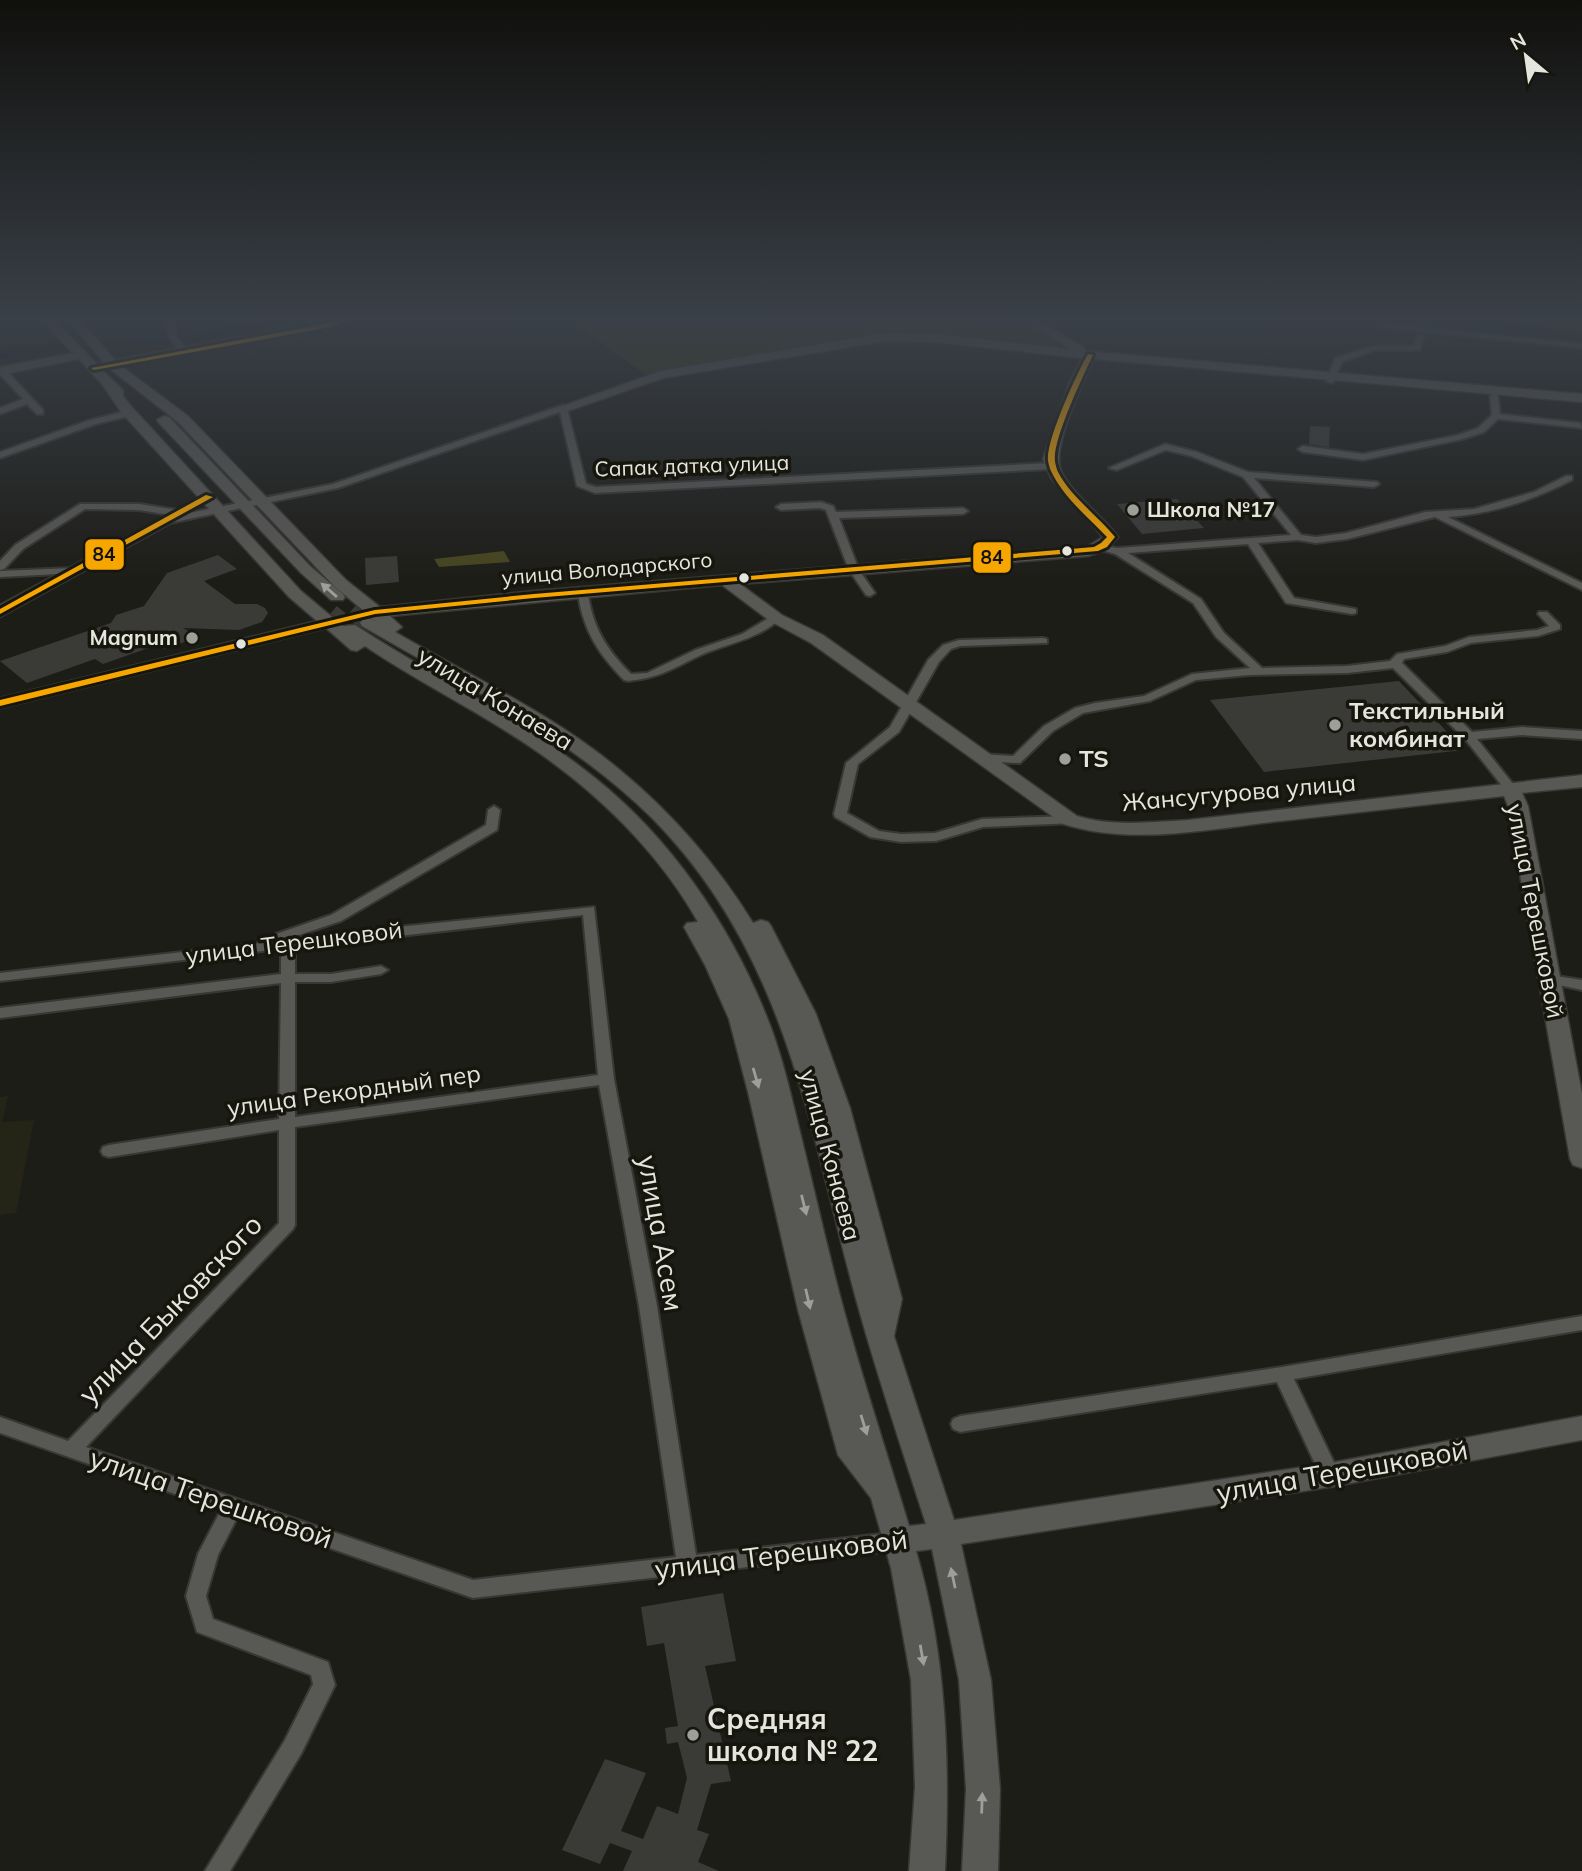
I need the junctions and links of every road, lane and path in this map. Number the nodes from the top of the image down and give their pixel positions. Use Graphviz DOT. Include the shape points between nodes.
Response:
graph roads {
  1 [pos="34,405"];
  2 [pos="124,405"];
  3 [pos="134,405"];
  4 [pos="148,405"];
  5 [pos="164,405"];
  6 [pos="571,405"];
  7 [pos="1068,405"];
  8 [pos="1495,405"];
  9 [pos="563,408"];
  10 [pos="40,412"];
  11 [pos="130,413"];
  12 [pos="1496,416"];
  13 [pos="1580,426"];
  14 [pos="1303,449"];
  15 [pos="0,455"];
  16 [pos="1360,465"];
  17 [pos="1051,466"];
  18 [pos="1114,468"];
  19 [pos="1246,475"];
  20 [pos="1569,478"];
  21 [pos="263,501"];
  22 [pos="226,505"];
  23 [pos="781,507"];
  24 [pos="963,511"];
  25 [pos="833,515"];
  26 [pos="1435,515"];
  27 [pos="172,517"];
  28 [pos="1298,537"];
  29 [pos="1251,540"];
  30 [pos="1100,548"];
  31 [pos="1117,551"];
  32 [pos="0,567"];
  33 [pos="855,570"];
  34 [pos="73,571"];
  35 [pos="0,574"];
  36 [pos="725,580"];
  37 [pos="1582,587"];
  38 [pos="870,593"];
  39 [pos="583,594"];
  40 [pos="1352,611"];
  41 [pos="0,612"];
  42 [pos="1543,614"];
  43 [pos="329,618"];
  44 [pos="363,618"];
  45 [pos="776,618"];
  46 [pos="1043,641"];
  47 [pos="1396,664"];
  48 [pos="1261,673"];
  49 [pos="0,703"];
  50 [pos="908,706"];
  51 [pos="1582,735"];
  52 [pos="1469,736"];
  53 [pos="980,758"];
  54 [pos="1582,781"];
  55 [pos="1511,789"];
  56 [pos="494,810"];
  57 [pos="1070,821"];
  58 [pos="589,910"];
  59 [pos="288,944"];
  60 [pos="381,970"];
  61 [pos="0,977"];
  62 [pos="288,978"];
  63 [pos="1550,979"];
  64 [pos="1582,985"];
  65 [pos="0,1013"];
  66 [pos="606,1079"];
  67 [pos="288,1123"];
  68 [pos="108,1151"];
  69 [pos="1582,1159"];
  70 [pos="1582,1323"];
  71 [pos="881,1338"];
  72 [pos="1282,1374"];
  73 [pos="960,1424"];
  74 [pos="0,1425"];
  75 [pos="1582,1428"];
  76 [pos="72,1450"];
  77 [pos="1330,1475"];
  78 [pos="886,1496"];
  79 [pos="233,1506"];
  80 [pos="944,1535"];
  81 [pos="899,1541"];
  82 [pos="687,1564"];
  83 [pos="217,1871"];
  84 [pos="927,1871"];
  85 [pos="980,1871"];
  1 -- 10 [label="street"];
  2 -- 11 [label="main road"];
  3 -- 22 [label="main road, улица Конаева"];
  4 -- 22 [label="main road, улица Конаева"];
  5 -- 21 [label="main road, улица Конаева"];
  6 -- 9 [label="main road"];
  7 -- 17 [label="main road"];
  8 -- 12 [label="street"];
  9 -- 17 [label="street, Сапак датка улица" via="582,486 594,490"];
  9 -- 21 [label="street" via="335,486"];
  11 -- 15 [label="street"];
  11 -- 22 [label="main road"];
  12 -- 13 [label="street"];
  12 -- 16 [label="street" via="1481,430"];
  14 -- 16 [label="street"];
  16 -- 19 [label="street" via="1370,484"];
  17 -- 30 [label="main road" via="1111,537"];
  18 -- 19 [label="street" via="1165,447"];
  19 -- 28 [label="street"];
  20 -- 26 [label="street, улица Володарского" via="1537,494 1475,512"];
  21 -- 22 [label="street"];
  21 -- 44 [label="main road, улица Конаева" via="340,583"];
  22 -- 27 [label="street"];
  22 -- 27 [label="street"];
  22 -- 43 [label="main road" via="295,594"];
  44 -- 22 [label="main road, улица Конаева, one-way"];
  23 -- 25 [label="street" via="824,505"];
  24 -- 25 [label="street"];
  25 -- 33 [label="street"];
  26 -- 28 [label="street, улица Володарского" via="1347,536"];
  26 -- 37 [label="street"];
  27 -- 32 [label="street" via="139,507 83,506 19,547"];
  27 -- 34 [label="main road"];
  28 -- 29 [label="street, улица Володарского"];
  29 -- 31 [label="street, улица Володарского"];
  29 -- 40 [label="street" via="1290,601"];
  30 -- 31 [label="street, улица Володарского"];
  30 -- 33 [label="main road, улица Володарского"];
  31 -- 48 [label="street" via="1198,601 1220,635"];
  33 -- 36 [label="main road, улица Володарского"];
  33 -- 38 [label="street"];
  34 -- 35 [label="street"];
  34 -- 41 [label="main road"];
  36 -- 39 [label="main road, улица Володарского"];
  36 -- 45 [label="main road, Жансугурова улица"];
  39 -- 44 [label="main road, улица Володарского"];
  39 -- 45 [label="street" via="585,617 601,652 634,679 746,636"];
  42 -- 47 [label="street" via="1556,627 1469,640 1447,649 1401,656"];
  43 -- 44 [label="main road, улица Володарского"];
  43 -- 49 [label="main road, улица Володарского"];
  43 -- 78 [label="main road, one-way" via="370,654 524,747 577,787 619,826 685,909 740,1020 811,1310 852,1455"];
  44 -- 71 [label="main road, улица Конаева" via="546,726 613,773 658,814 728,899 789,1012"];
  44 -- 71 [label="main road, улица Конаева" via="422,644 568,729 625,769 671,810 742,895 805,1009 829,1083 889,1299"];
  44 -- 78 [label="main road, улица Конаева, one-way" via="391,656 535,742 589,782 632,822 699,906 732,962 756,1017 830,1307"];
  45 -- 50 [label="main road, Жансугурова улица" via="828,647"];
  46 -- 50 [label="street" via="952,644 934,660"];
  47 -- 48 [label="street"];
  47 -- 52 [label="street, улица Терешковой"];
  48 -- 53 [label="street" via="1198,676 1148,698 1084,708 1028,744 1016,760"];
  50 -- 53 [label="main road, Жансугурова улица"];
  50 -- 57 [label="street" via="895,729 852,763 840,814 875,834 901,838 936,837 982,823"];
  51 -- 52 [label="street" via="1522,731"];
  52 -- 55 [label="street, улица Терешковой"];
  53 -- 57 [label="main road, Жансугурова улица"];
  54 -- 55 [label="main road, Жансугурова улица"];
  55 -- 57 [label="main road, Жансугурова улица" via="1188,826 1107,829"];
  55 -- 63 [label="main road, улица Терешковой"];
  56 -- 59 [label="street" via="492,827 336,918 281,937"];
  58 -- 59 [label="street, улица Терешковой"];
  58 -- 66 [label="street, улица Асем"];
  59 -- 61 [label="street, улица Терешковой"];
  59 -- 62 [label="street, улица Быковского"];
  60 -- 62 [label="street" via="331,978"];
  62 -- 65 [label="street"];
  62 -- 67 [label="street, улица Быковского"];
  63 -- 64 [label="street"];
  63 -- 69 [label="main road, улица Терешковой"];
  66 -- 67 [label="street, улица Рекордный пер"];
  66 -- 82 [label="street, улица Асем" via="648,1306"];
  67 -- 68 [label="street, улица Рекордный пер"];
  67 -- 76 [label="street, улица Быковского" via="287,1224"];
  70 -- 72 [label="street"];
  71 -- 80 [label="main road, улица Конаева"];
  72 -- 73 [label="street"];
  72 -- 77 [label="street"];
  74 -- 76 [label="street, улица Терешковой"];
  75 -- 77 [label="main road, улица Терешковой"];
  76 -- 79 [label="street, улица Терешковой"];
  77 -- 80 [label="main road, улица Терешковой"];
  78 -- 81 [label="main road, улица Конаева"];
  79 -- 82 [label="street, улица Терешковой" via="473,1589"];
  79 -- 83 [label="street" via="208,1554 196,1596 204,1625 320,1670 324,1685 293,1747"];
  80 -- 81 [label="main road, улица Терешковой"];
  85 -- 80 [label="main road, улица Конаева, one-way" via="983,1789 975,1680"];
  81 -- 82 [label="street, улица Терешковой"];
  81 -- 84 [label="main road, улица Конаева, one-way" via="927,1680 932,1787"];
}
